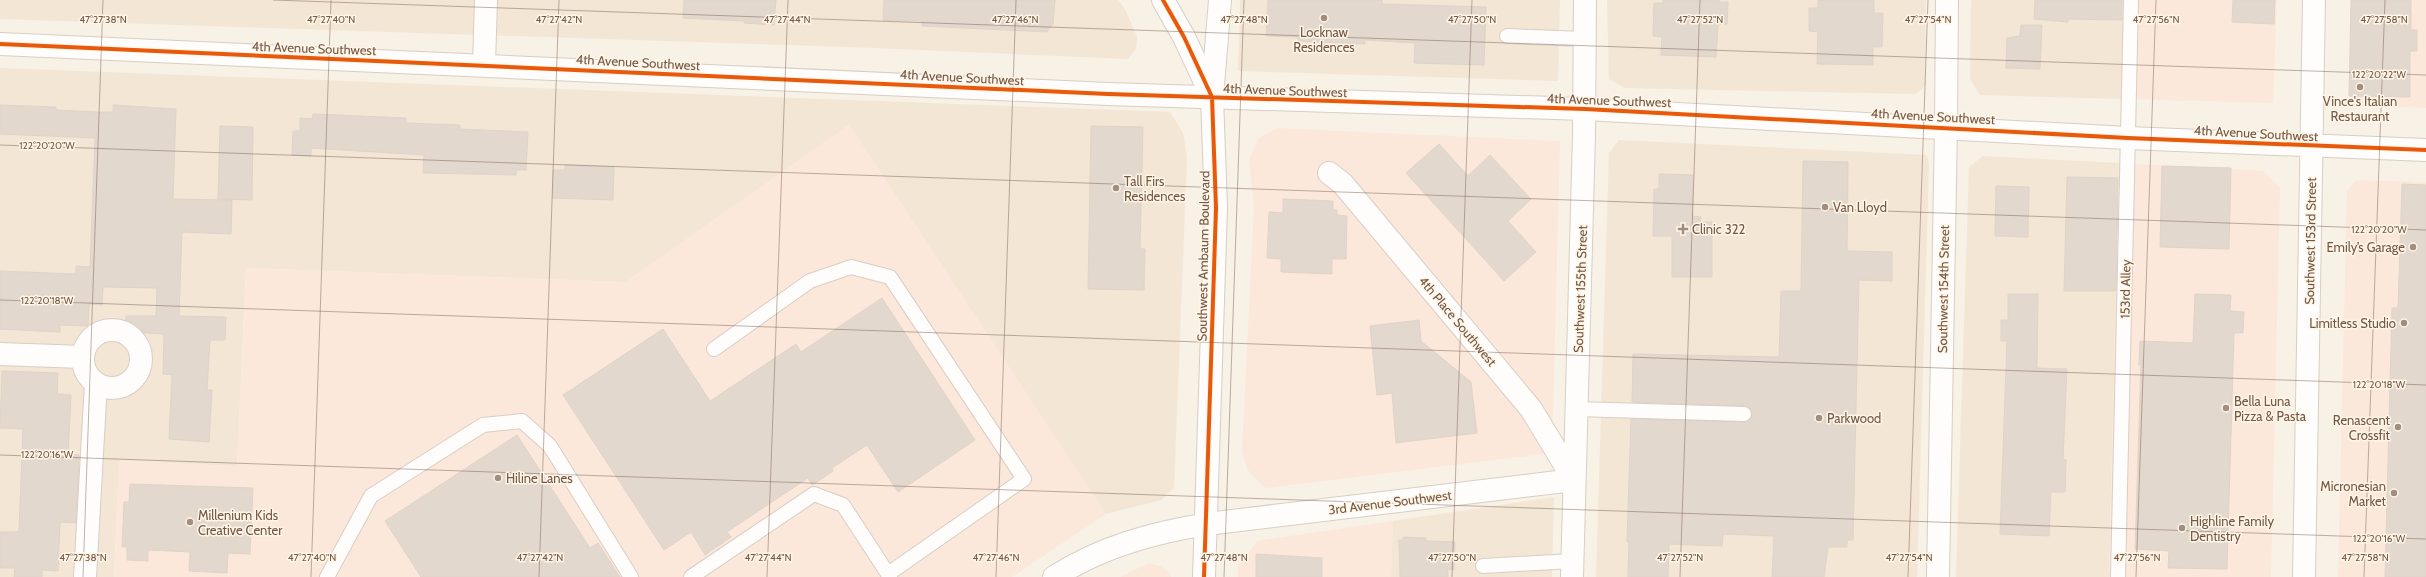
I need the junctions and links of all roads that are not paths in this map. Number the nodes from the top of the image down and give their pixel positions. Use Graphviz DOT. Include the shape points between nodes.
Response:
graph roads {
  1 [pos="486,0"];
  2 [pos="1220,0"];
  3 [pos="1585,0"];
  4 [pos="1948,0"];
  5 [pos="2131,0"];
  6 [pos="2314,0"];
  7 [pos="1170,3"];
  8 [pos="1507,36"];
  9 [pos="1585,39"];
  10 [pos="0,44"];
  11 [pos="484,65"];
  12 [pos="1212,97"];
  13 [pos="1584,109"];
  14 [pos="1946,126"];
  15 [pos="2128,138"];
  16 [pos="2312,146"];
  17 [pos="2426,150"];
  18 [pos="1329,173"];
  19 [pos="714,349"];
  20 [pos="0,354"];
  21 [pos="83,358"];
  22 [pos="96,383"];
  23 [pos="1576,409"];
  24 [pos="1744,414"];
  25 [pos="1574,480"];
  26 [pos="1207,524"];
  27 [pos="1483,566"];
  28 [pos="1572,569"];
  29 [pos="889,576"];
  30 [pos="85,577"];
  31 [pos="327,577"];
  32 [pos="631,577"];
  33 [pos="691,577"];
  34 [pos="1054,577"];
  35 [pos="1204,577"];
  36 [pos="1938,577"];
  37 [pos="2118,577"];
  38 [pos="2304,577"];
  1 -- 11 [label="street"];
  2 -- 12 [label="street"];
  3 -- 9 [label="street, Southwest 155th Street"];
  4 -- 14 [label="street, Southwest 154th Street"];
  5 -- 15 [label="lane, 153rd Alley"];
  6 -- 16 [label="street, Southwest 153rd Street"];
  7 -- 12 [label="street, Southwest Ambaum Boulevard"];
  8 -- 9 [label="lane"];
  9 -- 13 [label="street, Southwest 155th Street"];
  10 -- 11 [label="street, 4th Avenue Southwest"];
  11 -- 12 [label="street, 4th Avenue Southwest"];
  12 -- 13 [label="street, 4th Avenue Southwest"];
  12 -- 26 [label="street, Southwest Ambaum Boulevard" via="1216,208"];
  13 -- 14 [label="street, 4th Avenue Southwest"];
  13 -- 23 [label="street, Southwest 155th Street"];
  14 -- 15 [label="street, 4th Avenue Southwest"];
  14 -- 36 [label="street, Southwest 154th Street"];
  15 -- 16 [label="street, 4th Avenue Southwest"];
  15 -- 37 [label="lane, 153rd Alley"];
  16 -- 17 [label="street, 4th Avenue Southwest"];
  16 -- 38 [label="street, Southwest 153rd Street"];
  18 -- 25 [label="street, 4th Place Southwest" via="1343,184 1531,409"];
  19 -- 29 [label="lane" via="810,282 851,267 890,277 1024,479"];
  20 -- 21 [label="street"];
  21 -- 22 [label="street" via="84,368"];
  21 -- 22 [label="street" via="90,339 108,330 118,330 127,334 140,350 141,360 133,379 125,385 115,388"];
  22 -- 30 [label="street"];
  23 -- 24 [label="lane"];
  23 -- 25 [label="street, Southwest 155th Street"];
  25 -- 26 [label="street, 3rd Avenue Southwest"];
  25 -- 28 [label="street, Southwest 155th Street"];
  26 -- 34 [label="street, 3rd Avenue Southwest" via="1164,531 1127,542"];
  26 -- 35 [label="street, Southwest Ambaum Boulevard"];
  27 -- 28 [label="lane"];
  29 -- 33 [label="lane" via="843,505 814,494"];
  31 -- 32 [label="lane" via="371,496 483,425 522,421 550,446"];
}
